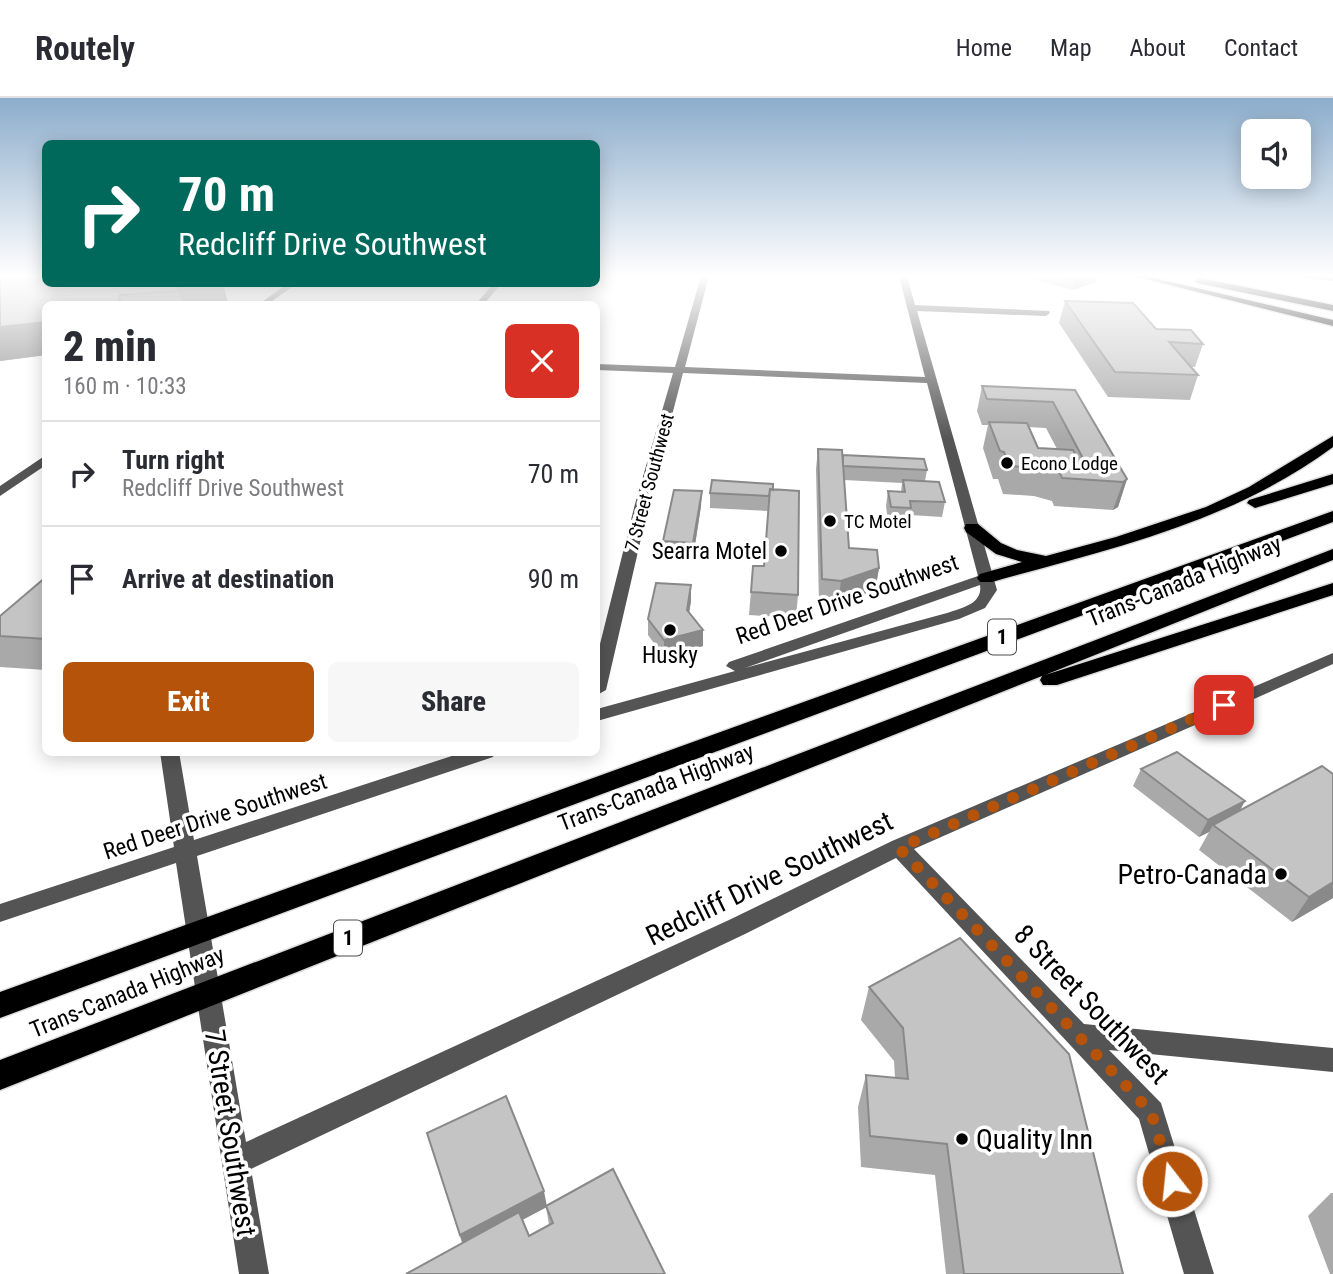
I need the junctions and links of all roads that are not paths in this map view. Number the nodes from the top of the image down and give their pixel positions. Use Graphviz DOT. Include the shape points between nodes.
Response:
graph roads {
  1 [pos="690,331"];
  2 [pos="918,331"];
  3 [pos="600,367"];
  4 [pos="679,370"];
  5 [pos="932,380"];
  6 [pos="1333,440"];
  7 [pos="42,462"];
  8 [pos="1333,479"];
  9 [pos="0,492"];
  10 [pos="1212,511"];
  11 [pos="1333,516"];
  12 [pos="972,528"];
  13 [pos="1333,554"];
  14 [pos="1055,558"];
  15 [pos="986,578"];
  16 [pos="1333,589"];
  17 [pos="1333,658"];
  18 [pos="600,678"];
  19 [pos="600,714"];
  20 [pos="600,714"];
  21 [pos="851,744"];
  22 [pos="170,756"];
  23 [pos="474,756"];
  24 [pos="899,848"];
  25 [pos="184,855"];
  26 [pos="0,913"];
  27 [pos="197,931"];
  28 [pos="208,992"];
  29 [pos="0,1005"];
  30 [pos="1078,1035"];
  31 [pos="1333,1060"];
  32 [pos="0,1075"];
  33 [pos="236,1162"];
  34 [pos="254,1274"];
  35 [pos="1199,1274"];
  1 -- 4 [label="street, 7 Street Southwest"];
  2 -- 5 [label="street"];
  3 -- 4 [label="street"];
  4 -- 5 [label="street"];
  4 -- 18 [label="street, 7 Street Southwest"];
  5 -- 12 [label="street"];
  6 -- 10 [label="highway" via="1275,482"];
  7 -- 9 [label="street"];
  8 -- 10 [label="highway"];
  10 -- 14 [label="highway"];
  11 -- 27 [label="highway, Trans-Canada Highway / 1"];
  12 -- 14 [label="highway" via="1003,552"];
  12 -- 15 [label="street"];
  13 -- 21 [label="highway, Trans-Canada Highway / 1"];
  14 -- 15 [label="highway"];
  15 -- 19 [label="street, Red Deer Drive Southwest" via="987,599 953,616"];
  15 -- 20 [label="street, Red Deer Drive Southwest"];
  16 -- 21 [label="highway"];
  17 -- 24 [label="street, Redcliff Drive Southwest"];
  21 -- 28 [label="highway, Trans-Canada Highway / 1"];
  22 -- 25 [label="street, 7 Street Southwest"];
  23 -- 25 [label="street, Red Deer Drive Southwest"];
  24 -- 30 [label="street, 8 Street Southwest"];
  24 -- 33 [label="street, Redcliff Drive Southwest"];
  25 -- 26 [label="street, Red Deer Drive Southwest"];
  25 -- 27 [label="street, 7 Street Southwest"];
  27 -- 28 [label="street, 7 Street Southwest"];
  27 -- 29 [label="highway, Trans-Canada Highway / 1"];
  28 -- 32 [label="highway, Trans-Canada Highway / 1"];
  28 -- 33 [label="street, 7 Street Southwest"];
  30 -- 31 [label="street"];
  30 -- 35 [label="street, 8 Street Southwest" via="1151,1112"];
  33 -- 34 [label="street, 7 Street Southwest"];
}
